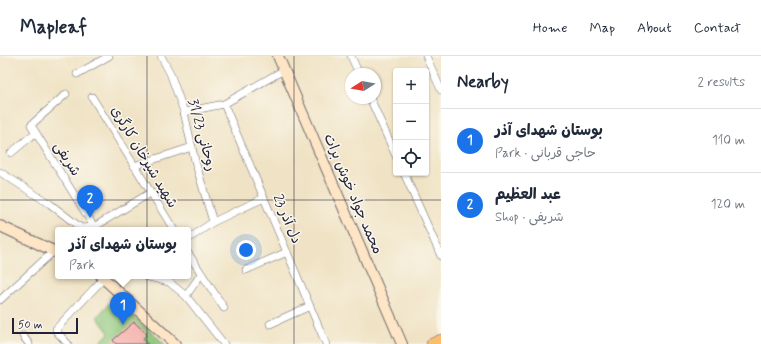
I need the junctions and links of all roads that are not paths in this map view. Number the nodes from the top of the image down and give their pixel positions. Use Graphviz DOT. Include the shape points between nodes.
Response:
graph roads {
  1 [pos="109,56"];
  2 [pos="161,56"];
  3 [pos="278,56"];
  4 [pos="351,56"];
  5 [pos="426,56"];
  6 [pos="356,68"];
  7 [pos="284,70"];
  8 [pos="77,74"];
  9 [pos="441,90"];
  10 [pos="66,94"];
  11 [pos="92,97"];
  12 [pos="224,104"];
  13 [pos="373,104"];
  14 [pos="184,112"];
  15 [pos="35,133"];
  16 [pos="192,147"];
  17 [pos="393,149"];
  18 [pos="11,153"];
  19 [pos="134,166"];
  20 [pos="0,172"];
  21 [pos="405,176"];
  22 [pos="150,192"];
  23 [pos="264,198"];
  24 [pos="213,222"];
  25 [pos="0,226"];
  26 [pos="80,227"];
  27 [pos="94,227"];
  28 [pos="97,227"];
  29 [pos="172,227"];
  30 [pos="191,237"];
  31 [pos="55,252"];
  32 [pos="287,252"];
  33 [pos="55,253"];
  34 [pos="441,256"];
  35 [pos="191,258"];
  36 [pos="246,270"];
  37 [pos="201,274"];
  38 [pos="101,279"];
  39 [pos="105,279"];
  40 [pos="157,279"];
  41 [pos="186,296"];
  42 [pos="0,300"];
  43 [pos="310,306"];
  44 [pos="224,308"];
  45 [pos="270,324"];
  46 [pos="22,336"];
  47 [pos="441,340"];
  48 [pos="29,344"];
  49 [pos="68,344"];
  50 [pos="175,344"];
  51 [pos="224,344"];
  52 [pos="326,344"];
  53 [pos="402,344"];
  54 [pos="432,344"];
  1 -- 8 [label="street"];
  2 -- 14 [label="street, روحانی 31/23"];
  3 -- 7 [label="street, محمد جواد خوش برات"];
  4 -- 6 [label="street"];
  5 -- 9 [label="street"];
  7 -- 12 [label="street"];
  7 -- 53 [label="street, محمد جواد خوش برات"];
  10 -- 15 [label="street, شریفی" via="31,125"];
  11 -- 19 [label="street, شهید شیرخان کارگری"];
  12 -- 14 [label="street"];
  12 -- 23 [label="street, دل آذر 23"];
  13 -- 17 [label="street"];
  14 -- 16 [label="street, روحانی 31/23"];
  15 -- 18 [label="street"];
  15 -- 27 [label="street, شریفی"];
  16 -- 19 [label="street"];
  16 -- 24 [label="street, روحانی 31/23"];
  19 -- 22 [label="street, شهید شیرخان کارگری"];
  20 -- 26 [label="street" via="50,204"];
  21 -- 34 [label="street"];
  22 -- 28 [label="street"];
  22 -- 29 [label="street, شهید شیرخان کارگری"];
  23 -- 24 [label="street"];
  23 -- 32 [label="street, دل آذر 23"];
  24 -- 30 [label="street"];
  25 -- 31 [label="street"];
  32 -- 36 [label="street"];
  32 -- 43 [label="street, دل آذر 23"];
  33 -- 42 [label="street"];
  35 -- 37 [label="street"];
  37 -- 41 [label="street"];
  37 -- 44 [label="street"];
  38 -- 49 [label="street" via="56,328"];
  39 -- 50 [label="street"];
  40 -- 41 [label="street" via="169,282"];
  41 -- 51 [label="street"];
  43 -- 45 [label="street"];
  43 -- 52 [label="street, دل آذر 23"];
  46 -- 48 [label="street"];
  47 -- 54 [label="main road"];
}
